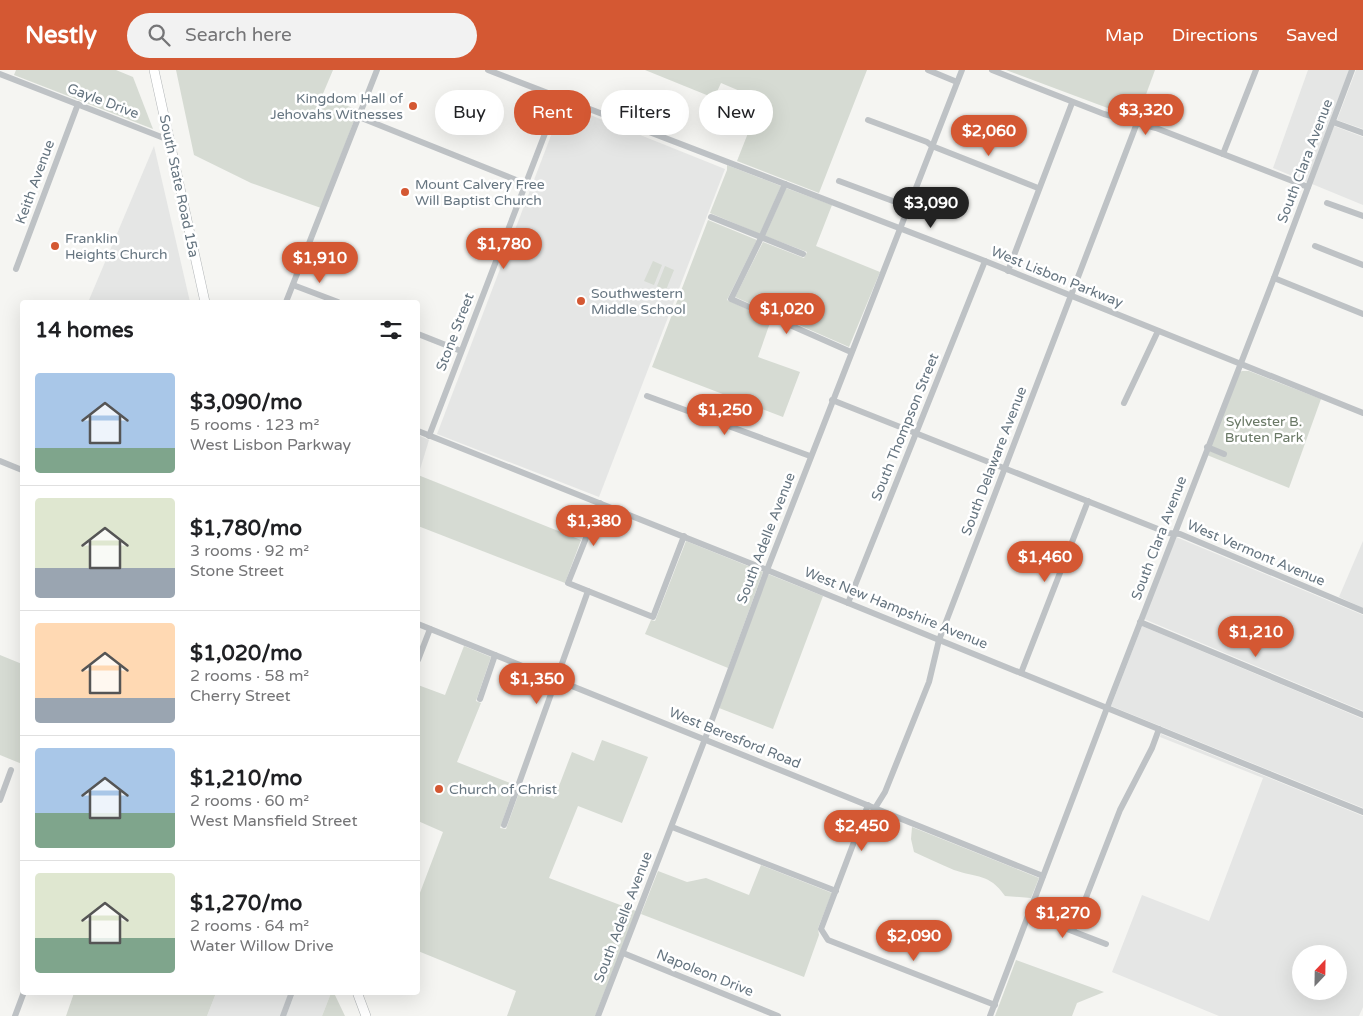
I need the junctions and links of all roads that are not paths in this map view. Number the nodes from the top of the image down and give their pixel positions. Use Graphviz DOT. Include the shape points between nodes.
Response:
graph roads {
  1 [pos="154,70"];
  2 [pos="377,70"];
  3 [pos="488,70"];
  4 [pos="928,70"];
  5 [pos="962,70"];
  6 [pos="992,70"];
  7 [pos="1256,70"];
  8 [pos="1352,70"];
  9 [pos="0,74"];
  10 [pos="958,82"];
  11 [pos="539,90"];
  12 [pos="1072,103"];
  13 [pos="78,104"];
  14 [pos="591,110"];
  15 [pos="359,117"];
  16 [pos="868,120"];
  17 [pos="1332,122"];
  18 [pos="1137,123"];
  19 [pos="1363,133"];
  20 [pos="545,135"];
  21 [pos="169,140"];
  22 [pos="932,146"];
  23 [pos="1224,154"];
  24 [pos="839,181"];
  25 [pos="526,184"];
  26 [pos="785,184"];
  27 [pos="1308,187"];
  28 [pos="1038,188"];
  29 [pos="1328,203"];
  30 [pos="909,207"];
  31 [pos="1363,216"];
  32 [pos="711,217"];
  33 [pos="900,229"];
  34 [pos="761,238"];
  35 [pos="1315,246"];
  36 [pos="803,254"];
  37 [pos="985,261"];
  38 [pos="1363,265"];
  39 [pos="16,269"];
  40 [pos="1008,271"];
  41 [pos="1274,278"];
  42 [pos="293,285"];
  43 [pos="1071,296"];
  44 [pos="205,300"];
  45 [pos="287,300"];
  46 [pos="333,300"];
  47 [pos="1363,314"];
  48 [pos="1158,331"];
  49 [pos="420,335"];
  50 [pos="461,351"];
  51 [pos="851,352"];
  52 [pos="1240,364"];
  53 [pos="647,396"];
  54 [pos="832,400"];
  55 [pos="1124,403"];
  56 [pos="1363,413"];
  57 [pos="420,432"];
  58 [pos="915,433"];
  59 [pos="428,436"];
  60 [pos="1208,447"];
  61 [pos="1224,454"];
  62 [pos="810,456"];
  63 [pos="0,461"];
  64 [pos="1005,468"];
  65 [pos="20,469"];
  66 [pos="1088,501"];
  67 [pos="600,503"];
  68 [pos="1174,533"];
  69 [pos="684,536"];
  70 [pos="767,570"];
  71 [pos="588,591"];
  72 [pos="848,603"];
  73 [pos="1363,611"];
  74 [pos="1140,622"];
  75 [pos="420,625"];
  76 [pos="430,629"];
  77 [pos="939,640"];
  78 [pos="420,655"];
  79 [pos="495,655"];
  80 [pos="1021,673"];
  81 [pos="558,679"];
  82 [pos="480,699"];
  83 [pos="1107,708"];
  84 [pos="1363,715"];
  85 [pos="1160,729"];
  86 [pos="705,739"];
  87 [pos="11,770"];
  88 [pos="0,800"];
  89 [pos="871,807"];
  90 [pos="1363,812"];
  91 [pos="504,825"];
  92 [pos="672,827"];
  93 [pos="1043,876"];
  94 [pos="836,891"];
  95 [pos="1028,914"];
  96 [pos="1073,931"];
  97 [pos="1106,944"];
  98 [pos="623,954"];
  99 [pos="23,995"];
  100 [pos="291,995"];
  101 [pos="358,995"];
  102 [pos="995,1005"];
  103 [pos="15,1016"];
  104 [pos="283,1016"];
  105 [pos="366,1016"];
  106 [pos="598,1016"];
  107 [pos="778,1016"];
  108 [pos="990,1016"];
  1 -- 21 [label="highway, South State Road 15a"];
  2 -- 15 [label="street"];
  3 -- 11 [label="street, West Lisbon Parkway"];
  4 -- 10 [label="street"];
  5 -- 10 [label="street, South Adelle Avenue"];
  6 -- 12 [label="street"];
  7 -- 23 [label="street"];
  8 -- 17 [label="street, South Clara Avenue"];
  9 -- 13 [label="street, Gayle Drive"];
  10 -- 22 [label="street, South Adelle Avenue"];
  12 -- 18 [label="street"];
  12 -- 28 [label="street"];
  13 -- 21 [label="street, Gayle Drive"];
  13 -- 39 [label="street, Keith Avenue"];
  14 -- 26 [label="street, West Lisbon Parkway"];
  15 -- 25 [label="street"];
  15 -- 42 [label="street"];
  16 -- 22 [label="street"];
  17 -- 19 [label="street"];
  17 -- 27 [label="street, South Clara Avenue"];
  18 -- 23 [label="street"];
  18 -- 43 [label="street, South Delaware Avenue"];
  20 -- 25 [label="street, Stone Street"];
  21 -- 44 [label="highway, South State Road 15a"];
  22 -- 28 [label="street"];
  22 -- 30 [label="street, South Adelle Avenue"];
  23 -- 27 [label="street"];
  24 -- 30 [label="street"];
  25 -- 50 [label="street, Stone Street"];
  26 -- 33 [label="street, West Lisbon Parkway"];
  26 -- 34 [label="street"];
  27 -- 41 [label="street, South Clara Avenue"];
  28 -- 40 [label="street"];
  29 -- 31 [label="street"];
  30 -- 33 [label="street, South Adelle Avenue"];
  32 -- 34 [label="street"];
  33 -- 37 [label="street, West Lisbon Parkway"];
  33 -- 51 [label="street, South Adelle Avenue"];
  34 -- 36 [label="street"];
  34 -- 51 [label="street" via="731,299"];
  35 -- 38 [label="street"];
  37 -- 40 [label="street, West Lisbon Parkway"];
  37 -- 58 [label="street, South Thompson Street"];
  40 -- 43 [label="street, West Lisbon Parkway"];
  41 -- 47 [label="street"];
  41 -- 52 [label="street, South Clara Avenue"];
  42 -- 45 [label="street"];
  42 -- 46 [label="street"];
  43 -- 48 [label="street, West Lisbon Parkway"];
  43 -- 64 [label="street, South Delaware Avenue"];
  48 -- 52 [label="street, West Lisbon Parkway"];
  48 -- 55 [label="street"];
  49 -- 50 [label="street"];
  50 -- 59 [label="street, Stone Street"];
  51 -- 54 [label="street, South Adelle Avenue"];
  52 -- 56 [label="street, West Lisbon Parkway"];
  52 -- 60 [label="street, South Clara Avenue"];
  53 -- 62 [label="street"];
  54 -- 58 [label="street, West Vermont Avenue"];
  54 -- 62 [label="street, South Adelle Avenue"];
  57 -- 59 [label="street, West New Hampshire Avenue"];
  58 -- 64 [label="street, West Vermont Avenue"];
  58 -- 72 [label="street, South Thompson Street"];
  59 -- 67 [label="street, West New Hampshire Avenue"];
  60 -- 61 [label="street"];
  60 -- 68 [label="street, South Clara Avenue"];
  62 -- 70 [label="street, South Adelle Avenue"];
  63 -- 65 [label="street"];
  64 -- 66 [label="street, West Vermont Avenue"];
  64 -- 77 [label="street, South Delaware Avenue"];
  66 -- 68 [label="street, West Vermont Avenue"];
  66 -- 80 [label="street"];
  67 -- 69 [label="street, West New Hampshire Avenue"];
  67 -- 71 [label="street" via="568,583"];
  68 -- 73 [label="street, West Vermont Avenue"];
  68 -- 74 [label="street, South Clara Avenue"];
  69 -- 70 [label="street, West New Hampshire Avenue"];
  69 -- 71 [label="street" via="653,617"];
  70 -- 72 [label="street, West New Hampshire Avenue"];
  70 -- 86 [label="street, South Adelle Avenue"];
  71 -- 81 [label="street"];
  72 -- 77 [label="street, West New Hampshire Avenue"];
  74 -- 83 [label="street, South Clara Avenue"];
  74 -- 84 [label="street"];
  75 -- 76 [label="street, West Beresford Road"];
  76 -- 78 [label="street"];
  76 -- 79 [label="street, West Beresford Road"];
  77 -- 80 [label="street, West New Hampshire Avenue"];
  77 -- 89 [label="street, South Delaware Avenue" via="929,682 885,792"];
  79 -- 81 [label="street, West Beresford Road"];
  79 -- 82 [label="street"];
  80 -- 83 [label="street, West New Hampshire Avenue"];
  81 -- 86 [label="street, West Beresford Road"];
  81 -- 91 [label="street"];
  83 -- 85 [label="street, West New Hampshire Avenue"];
  83 -- 93 [label="street, South Clara Avenue"];
  85 -- 90 [label="street, West New Hampshire Avenue"];
  85 -- 96 [label="street" via="1120,810"];
  86 -- 89 [label="street, West Beresford Road"];
  86 -- 92 [label="street, South Adelle Avenue"];
  87 -- 88 [label="street"];
  89 -- 93 [label="street, West Beresford Road"];
  89 -- 94 [label="street, South Delaware Avenue"];
  92 -- 94 [label="street"];
  92 -- 98 [label="street, South Adelle Avenue"];
  93 -- 95 [label="street, South Clara Avenue"];
  94 -- 102 [label="street, South Delaware Avenue" via="821,929 828,940"];
  95 -- 96 [label="street"];
  95 -- 102 [label="street, South Clara Avenue"];
  96 -- 97 [label="street"];
  98 -- 106 [label="street, South Adelle Avenue"];
  98 -- 107 [label="street, Napoleon Drive"];
  99 -- 103 [label="street"];
  100 -- 104 [label="street"];
  101 -- 105 [label="highway"];
  102 -- 108 [label="street, South Clara Avenue"];
}
